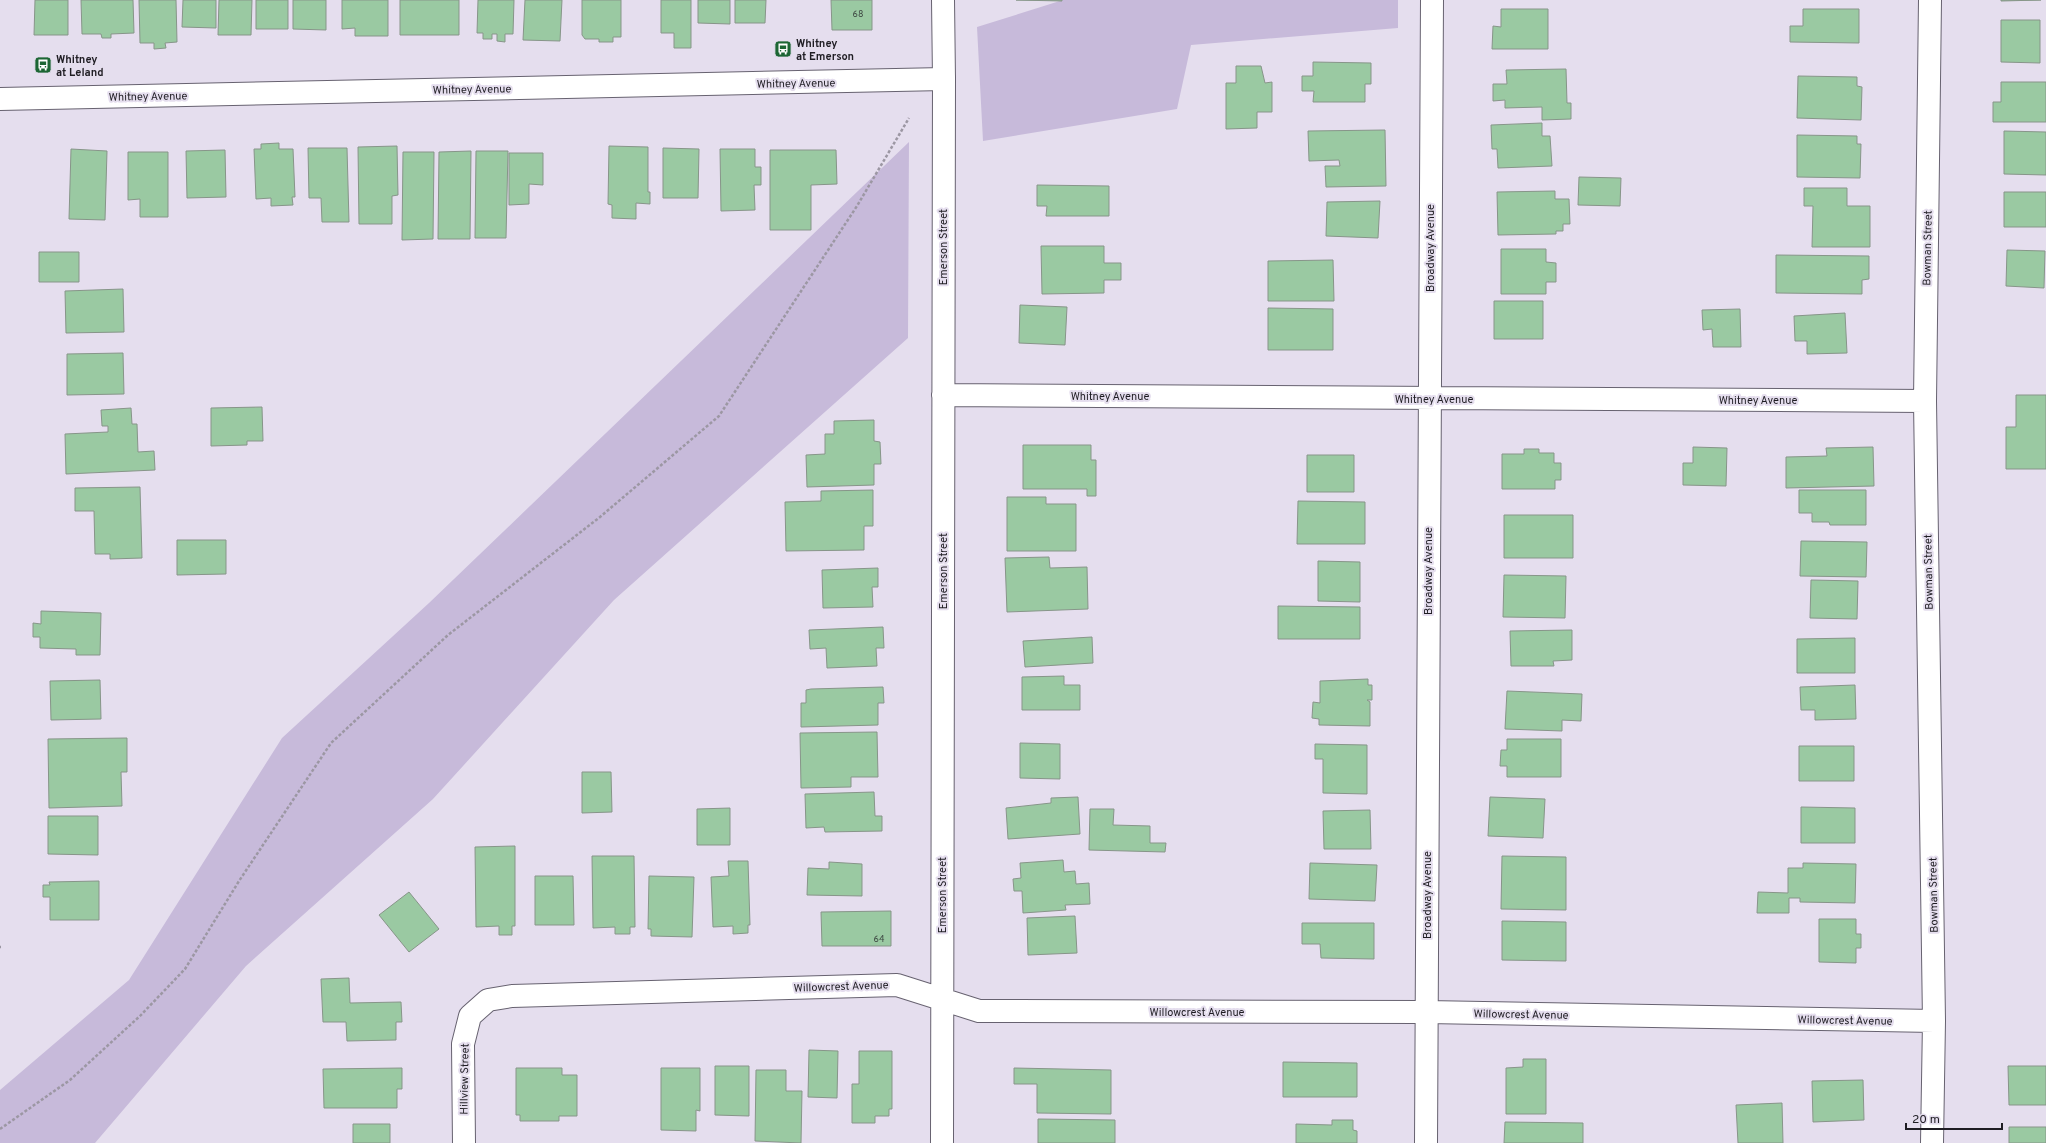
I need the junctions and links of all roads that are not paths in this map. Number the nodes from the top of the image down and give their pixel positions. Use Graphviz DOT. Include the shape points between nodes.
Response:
graph roads {
  1 [pos="943,0"];
  2 [pos="1432,0"];
  3 [pos="1930,0"];
  4 [pos="944,79"];
  5 [pos="0,99"];
  6 [pos="943,395"];
  7 [pos="1429,399"];
  8 [pos="1925,401"];
  9 [pos="942,999"];
  10 [pos="1427,1012"];
  11 [pos="470,1016"];
  12 [pos="1934,1021"];
  13 [pos="464,1143"];
  14 [pos="942,1143"];
  15 [pos="1426,1143"];
  16 [pos="1932,1143"];
  1 -- 4 [label="street, Emerson Street"];
  2 -- 7 [label="street, Broadway Avenue"];
  3 -- 8 [label="street, Bowman Street"];
  4 -- 5 [label="street, Whitney Avenue"];
  4 -- 6 [label="street, Emerson Street"];
  6 -- 7 [label="street, Whitney Avenue"];
  6 -- 9 [label="street, Emerson Street"];
  7 -- 8 [label="street, Whitney Avenue"];
  7 -- 10 [label="street, Broadway Avenue"];
  8 -- 12 [label="street, Bowman Street"];
  9 -- 10 [label="street, Willowcrest Avenue" via="979,1011"];
  9 -- 11 [label="street, Willowcrest Avenue" via="896,985 512,996 488,1000"];
  9 -- 14 [label="street, Emerson Street"];
  10 -- 12 [label="street, Willowcrest Avenue"];
  10 -- 15 [label="street, Broadway Avenue"];
  11 -- 13 [label="street, Hillview Street" via="463,1044"];
  12 -- 16 [label="street, Bowman Street"];
}
